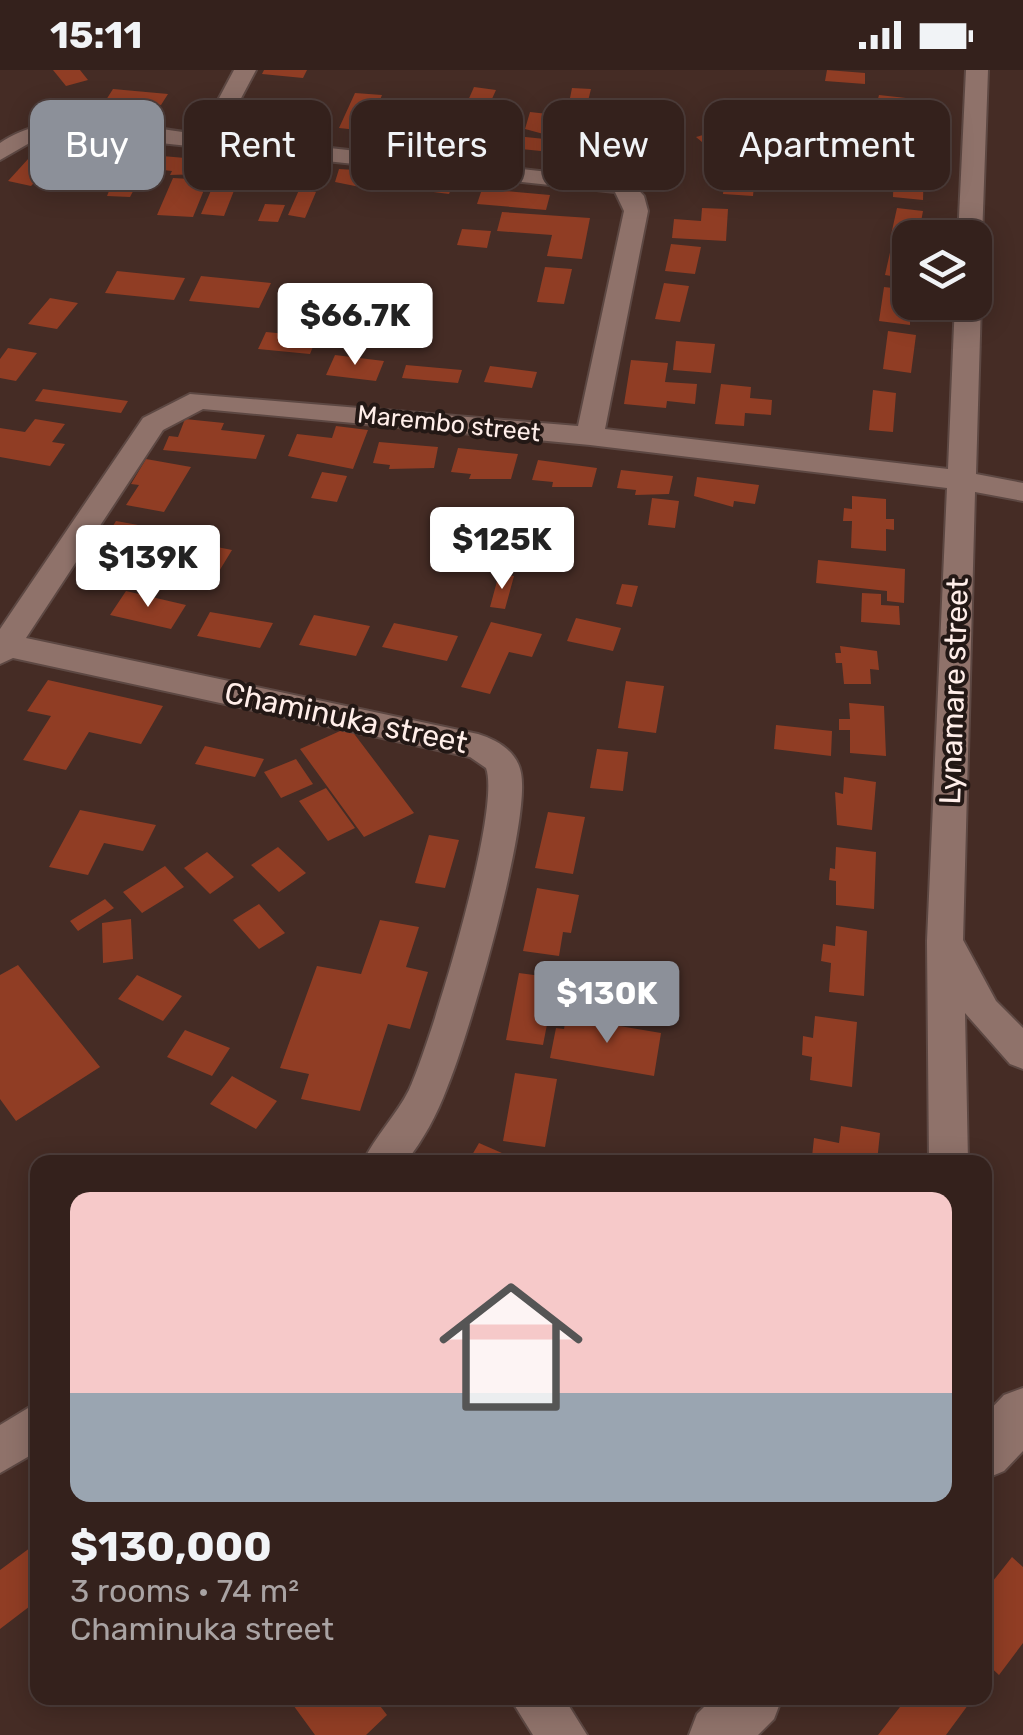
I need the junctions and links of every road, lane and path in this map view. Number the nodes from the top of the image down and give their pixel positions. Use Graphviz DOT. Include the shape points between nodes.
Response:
graph roads {
  1 [pos="245,70"];
  2 [pos="977,70"];
  3 [pos="229,100"];
  4 [pos="184,136"];
  5 [pos="331,151"];
  6 [pos="0,152"];
  7 [pos="971,220"];
  8 [pos="967,320"];
  9 [pos="590,436"];
  10 [pos="961,480"];
  11 [pos="1023,492"];
  12 [pos="3,649"];
  13 [pos="945,942"];
  14 [pos="1023,1053"];
  15 [pos="387,1155"];
  16 [pos="949,1155"];
  17 [pos="1023,1414"];
  18 [pos="30,1430"];
  19 [pos="992,1445"];
  20 [pos="0,1451"];
  21 [pos="540,1705"];
  22 [pos="746,1705"];
  23 [pos="564,1735"];
  24 [pos="718,1735"];
  1 -- 3 [label="street"];
  2 -- 7 [label="street"];
  4 -- 6 [label="street" via="59,126"];
  5 -- 9 [label="street" via="596,179 628,189 636,211"];
  8 -- 10 [label="street, Lynamare street"];
  9 -- 10 [label="street, Marembo street"];
  9 -- 12 [label="street, Marembo street" via="199,400 153,424"];
  10 -- 11 [label="street, Marembo street"];
  10 -- 13 [label="street, Lynamare street"];
  12 -- 15 [label="street, Chaminuka street" via="478,746 501,764 504,817 454,1004 430,1085"];
  13 -- 14 [label="street" via="983,1012"];
  13 -- 16 [label="street, Lynamare street"];
  17 -- 19 [label="street"];
  18 -- 20 [label="street"];
  21 -- 23 [label="street"];
  22 -- 24 [label="street"];
}
